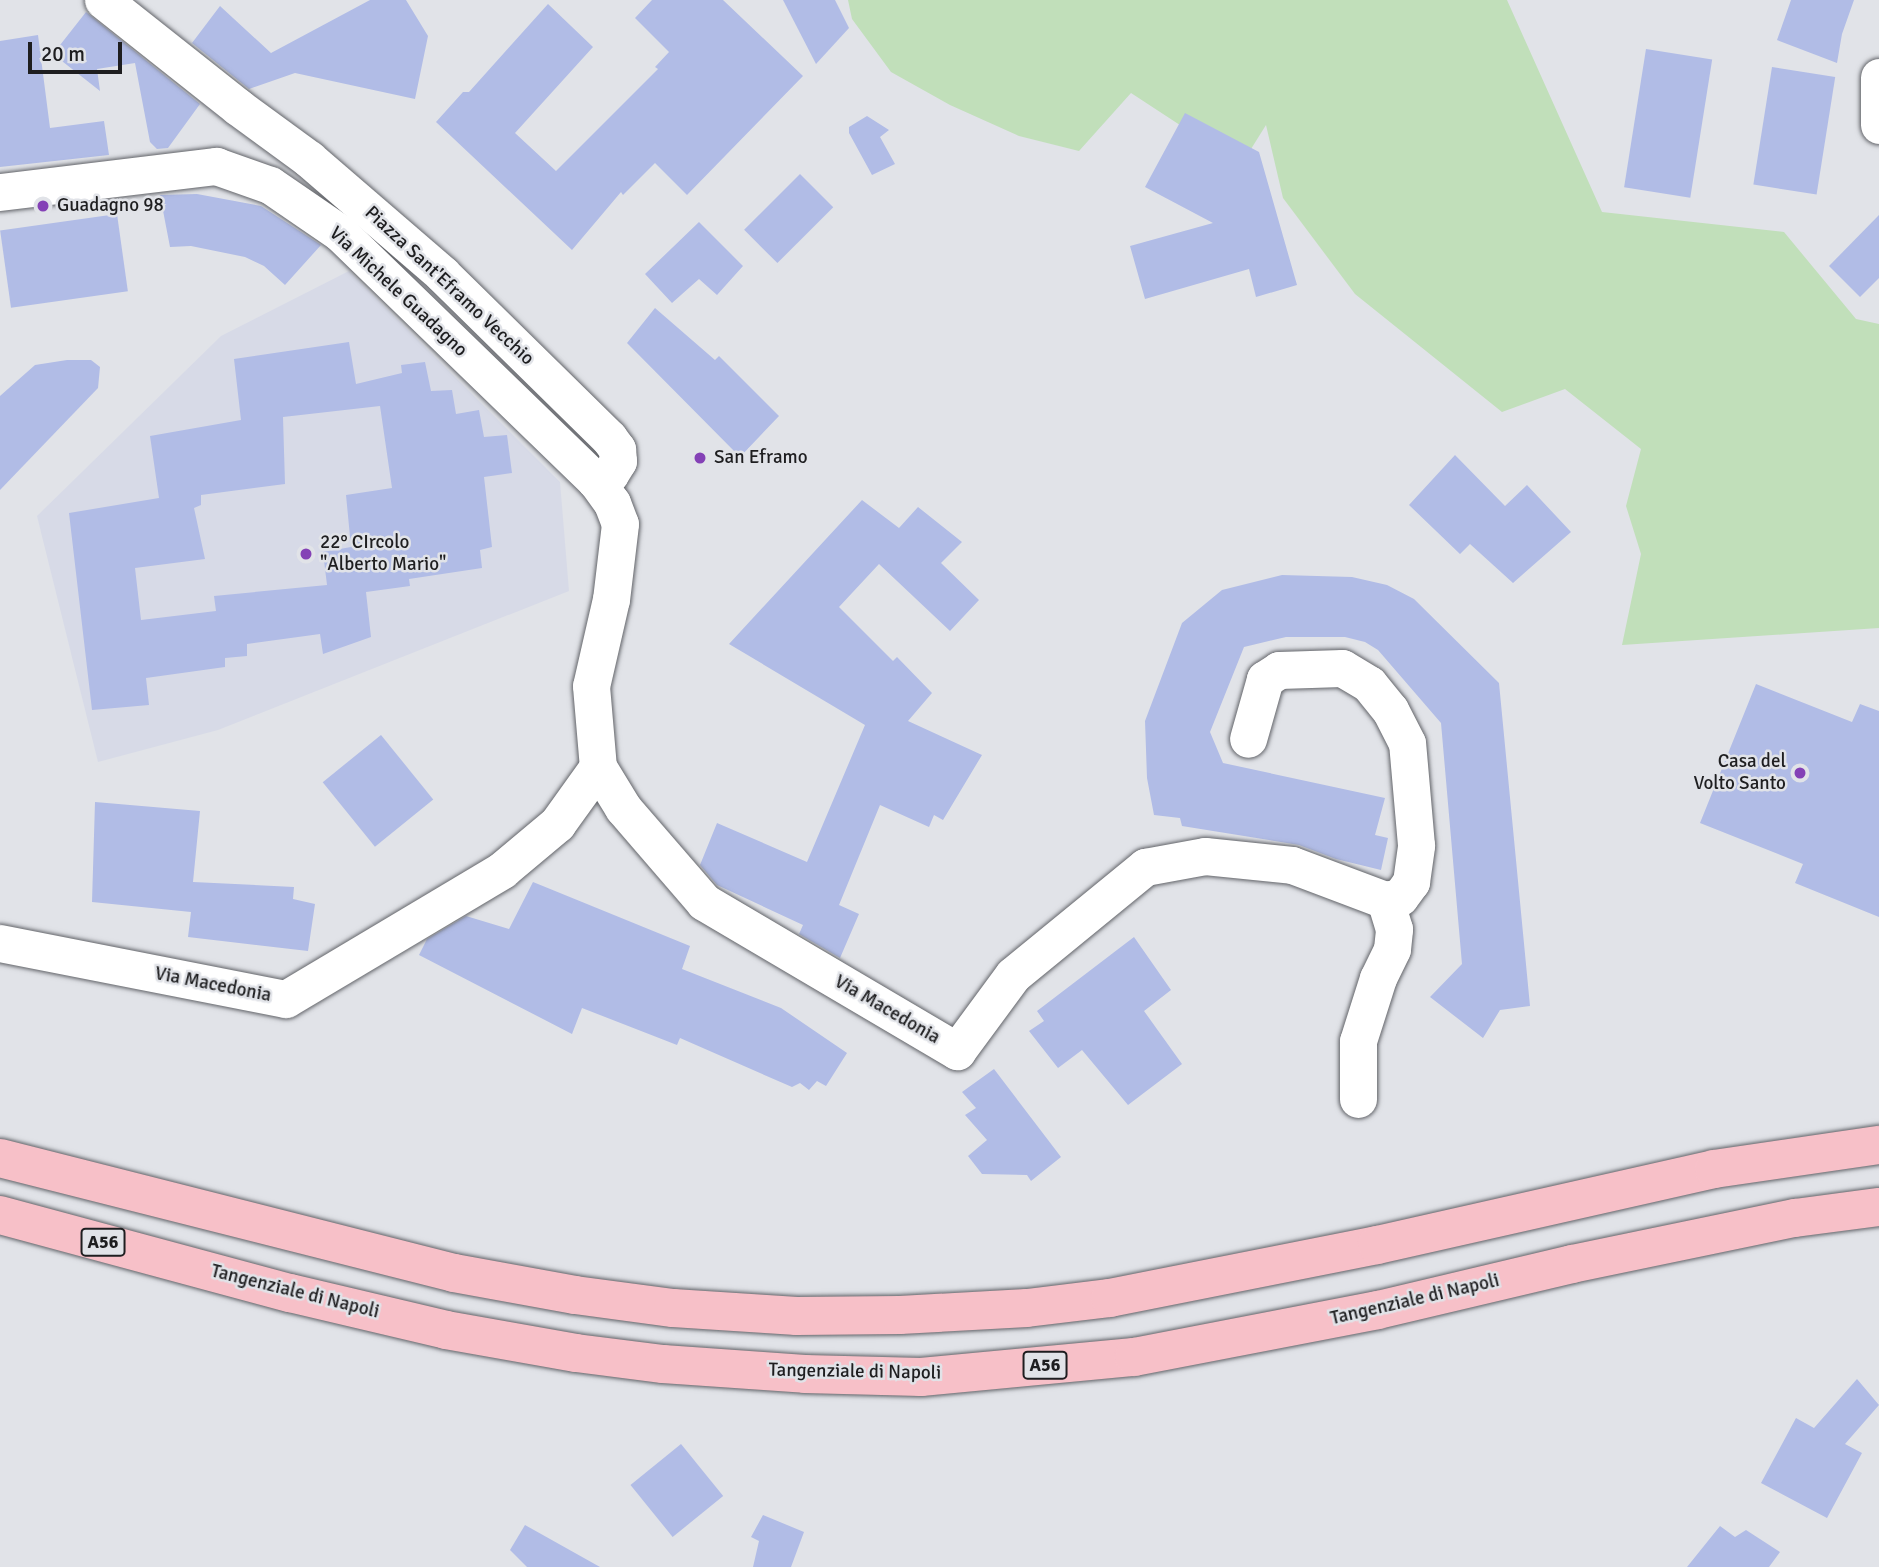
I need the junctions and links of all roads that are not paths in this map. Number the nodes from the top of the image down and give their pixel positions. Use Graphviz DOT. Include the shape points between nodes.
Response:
graph roads {
  1 [pos="103,0"];
  2 [pos="1879,77"];
  3 [pos="1879,125"];
  4 [pos="0,192"];
  5 [pos="596,481"];
  6 [pos="1248,739"];
  7 [pos="598,767"];
  8 [pos="1385,901"];
  9 [pos="0,943"];
  10 [pos="1358,1099"];
  11 [pos="1879,1145"];
  12 [pos="0,1157"];
  13 [pos="1879,1207"];
  14 [pos="0,1215"];
  1 -- 5 [label="street, Piazza Sant'Eframo Vecchio" via="309,159 442,275 609,438 618,461 610,474"];
  2 -- 3 [label="street"];
  4 -- 5 [label="street, Via Michele Guadagno" via="216,166 270,185 340,233"];
  5 -- 7 [label="street, Via Macedonia" via="620,524 611,599 591,686"];
  6 -- 8 [label="street" via="1265,679 1279,670 1342,668 1368,684 1390,710 1407,743 1416,845 1411,882 1400,897"];
  7 -- 8 [label="street, Via Macedonia" via="624,808 704,902 957,1051 1013,975 1145,867 1205,856 1292,866"];
  7 -- 9 [label="street, Via Macedonia" via="557,824 502,870 286,999"];
  8 -- 10 [label="street" via="1394,929 1392,949 1358,1041"];
  11 -- 12 [label="highway" via="1714,1169 1377,1245 1110,1298 1027,1308 797,1316 673,1308 454,1273"];
  13 -- 14 [label="highway, Tangenziale di Napoli / A56" via="1795,1218 1378,1310 1134,1357 921,1377 779,1372 576,1353 446,1330"];
}
